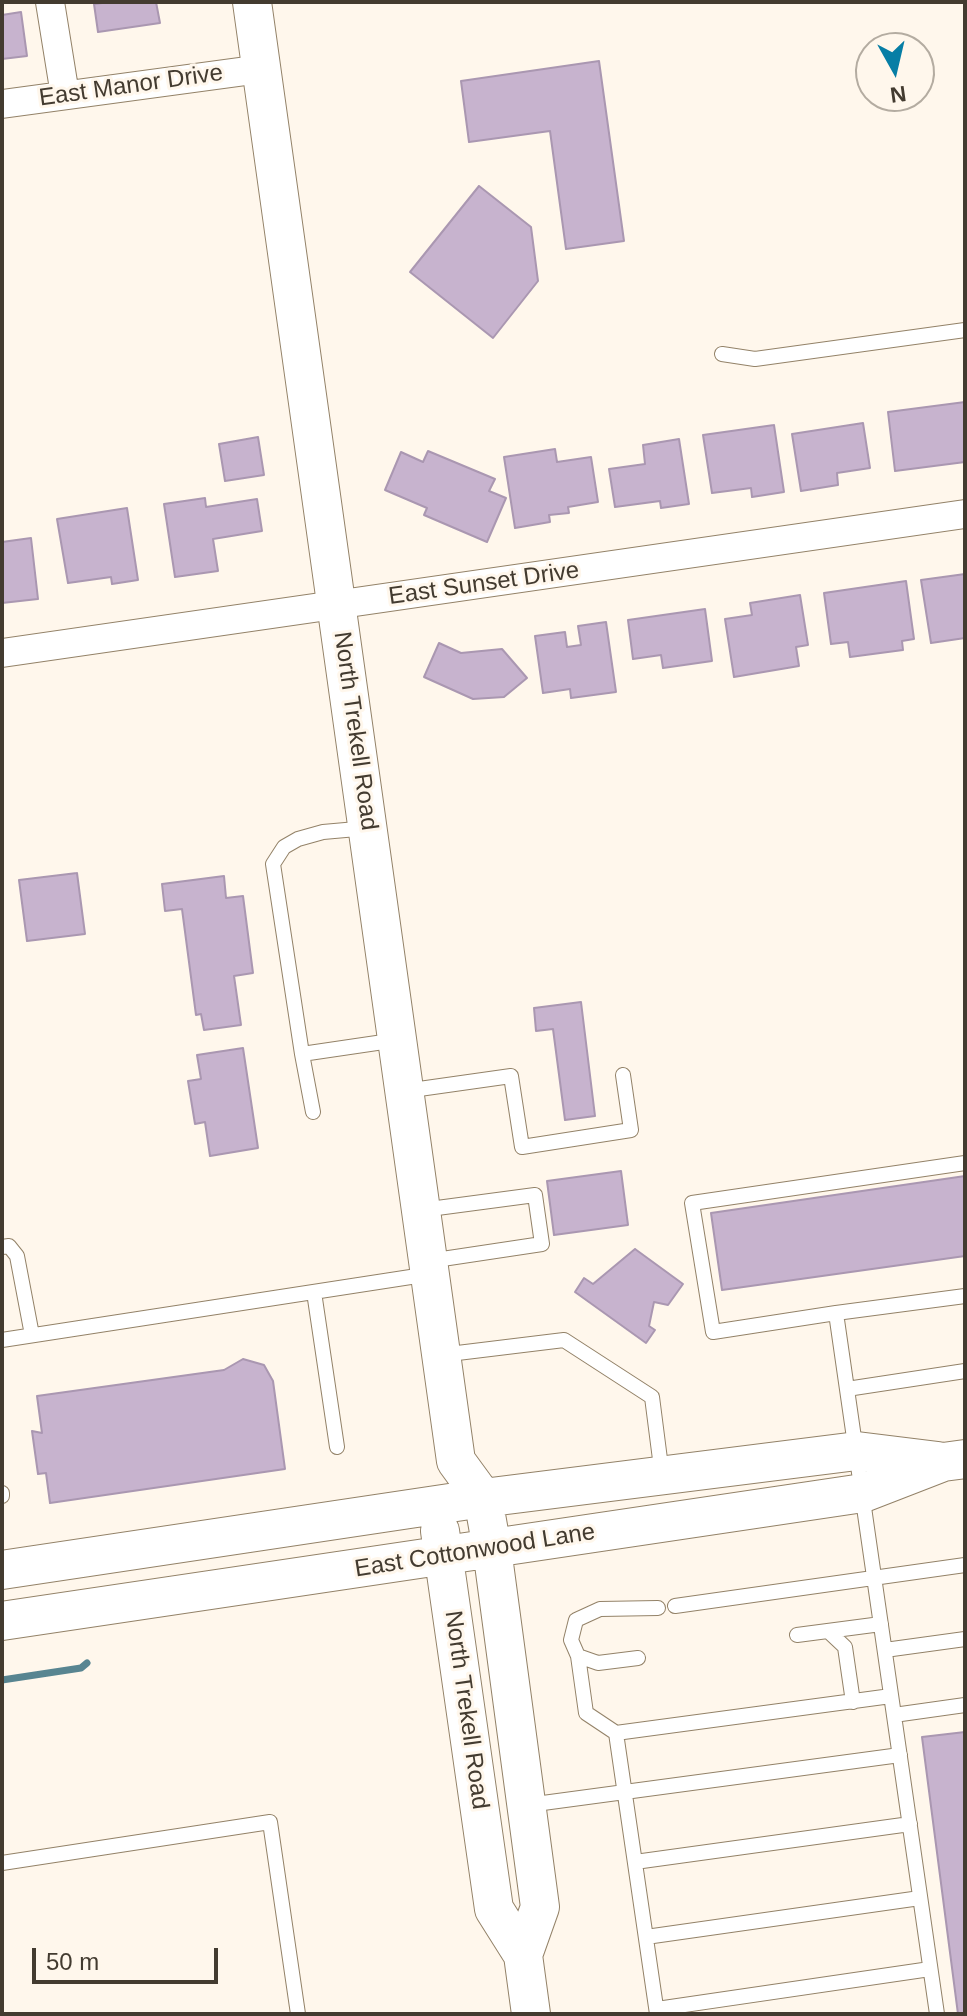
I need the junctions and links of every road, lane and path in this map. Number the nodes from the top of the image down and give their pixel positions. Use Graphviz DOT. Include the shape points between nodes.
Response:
graph roads {
  1 [pos="50,2"];
  2 [pos="252,2"];
  3 [pos="261,69"];
  4 [pos="65,95"];
  5 [pos="2,104"];
  6 [pos="965,330"];
  7 [pos="722,354"];
  8 [pos="965,514"];
  9 [pos="337,606"];
  10 [pos="2,653"];
  11 [pos="368,828"];
  12 [pos="397,1040"];
  13 [pos="302,1054"];
  14 [pos="623,1075"];
  15 [pos="404,1091"];
  16 [pos="313,1112"];
  17 [pos="965,1163"];
  18 [pos="421,1210"];
  19 [pos="2,1247"];
  20 [pos="429,1268"];
  21 [pos="314,1292"];
  22 [pos="965,1296"];
  23 [pos="836,1313"];
  24 [pos="32,1335"];
  25 [pos="2,1340"];
  26 [pos="441,1355"];
  27 [pos="965,1371"];
  28 [pos="847,1389"];
  29 [pos="337,1447"];
  30 [pos="857,1451"];
  31 [pos="954,1460"];
  32 [pos="456,1461"];
  33 [pos="662,1475"];
  34 [pos="863,1493"];
  35 [pos="483,1498"];
  36 [pos="437,1504"];
  37 [pos="492,1549"];
  38 [pos="443,1556"];
  39 [pos="965,1565"];
  40 [pos="2,1570"];
  41 [pos="874,1577"];
  42 [pos="675,1606"];
  43 [pos="658,1608"];
  44 [pos="2,1621"];
  45 [pos="881,1624"];
  46 [pos="828,1631"];
  47 [pos="797,1635"];
  48 [pos="965,1639"];
  49 [pos="885,1650"];
  50 [pos="578,1656"];
  51 [pos="638,1658"];
  52 [pos="891,1696"];
  53 [pos="853,1702"];
  54 [pos="965,1705"];
  55 [pos="894,1715"];
  56 [pos="616,1733"];
  57 [pos="900,1755"];
  58 [pos="625,1792"];
  59 [pos="528,1805"];
  60 [pos="910,1824"];
  61 [pos="635,1862"];
  62 [pos="2,1863"];
  63 [pos="920,1898"];
  64 [pos="646,1937"];
  65 [pos="523,1955"];
  66 [pos="930,1969"];
  67 [pos="657,2011"];
  68 [pos="298,2014"];
  69 [pos="531,2014"];
  70 [pos="937,2014"];
  1 -- 4 [label="street"];
  2 -- 3 [label="main road, North Trekell Road"];
  3 -- 4 [label="street, East Manor Drive"];
  3 -- 9 [label="main road, North Trekell Road"];
  4 -- 5 [label="street, East Manor Drive"];
  6 -- 7 [label="lane" via="755,359"];
  8 -- 9 [label="street, East Sunset Drive"];
  9 -- 10 [label="street, East Sunset Drive"];
  9 -- 11 [label="main road, North Trekell Road"];
  11 -- 12 [label="main road, North Trekell Road"];
  11 -- 13 [label="lane" via="298,839 284,847 273,864"];
  12 -- 13 [label="lane"];
  12 -- 15 [label="main road, North Trekell Road"];
  13 -- 16 [label="lane"];
  14 -- 15 [label="lane" via="631,1130 522,1147 511,1076"];
  15 -- 18 [label="main road, North Trekell Road"];
  17 -- 23 [label="lane" via="692,1203 713,1332"];
  18 -- 20 [label="main road, North Trekell Road"];
  18 -- 20 [label="lane" via="535,1195 542,1244"];
  19 -- 24 [label="lane" via="9,1246 17,1256"];
  20 -- 21 [label="lane"];
  20 -- 26 [label="main road, North Trekell Road"];
  21 -- 24 [label="lane"];
  21 -- 29 [label="lane"];
  22 -- 23 [label="lane"];
  23 -- 28 [label="lane"];
  24 -- 25 [label="lane"];
  26 -- 32 [label="main road, North Trekell Road"];
  26 -- 33 [label="lane" via="564,1340 652,1397"];
  27 -- 28 [label="lane"];
  28 -- 30 [label="lane"];
  30 -- 31 [label="main road, East Cottonwood Lane"];
  30 -- 33 [label="main road, East Cottonwood Lane"];
  30 -- 34 [label="lane"];
  31 -- 34 [label="main road, East Cottonwood Lane"];
  32 -- 35 [label="main road, North Trekell Road"];
  32 -- 36 [label="main road"];
  33 -- 35 [label="main road, East Cottonwood Lane"];
  34 -- 37 [label="main road, East Cottonwood Lane"];
  34 -- 41 [label="lane"];
  35 -- 36 [label="main road, East Cottonwood Lane"];
  35 -- 37 [label="main road, North Trekell Road"];
  36 -- 38 [label="main road, North Trekell Road"];
  36 -- 40 [label="main road, East Cottonwood Lane"];
  37 -- 38 [label="main road, East Cottonwood Lane"];
  37 -- 59 [label="main road, North Trekell Road"];
  38 -- 44 [label="main road, East Cottonwood Lane"];
  38 -- 65 [label="main road, North Trekell Road" via="494,1909"];
  39 -- 41 [label="lane"];
  41 -- 42 [label="lane"];
  41 -- 45 [label="lane"];
  43 -- 50 [label="lane" via="600,1609 576,1620 571,1640"];
  45 -- 46 [label="lane"];
  45 -- 49 [label="lane"];
  46 -- 47 [label="lane"];
  46 -- 53 [label="lane" via="845,1647"];
  48 -- 49 [label="lane"];
  49 -- 52 [label="lane"];
  50 -- 51 [label="lane" via="598,1663"];
  50 -- 56 [label="lane" via="586,1713"];
  52 -- 53 [label="lane"];
  52 -- 55 [label="lane"];
  53 -- 56 [label="lane"];
  54 -- 55 [label="lane"];
  55 -- 57 [label="lane"];
  56 -- 58 [label="lane"];
  57 -- 58 [label="lane"];
  57 -- 60 [label="lane"];
  58 -- 59 [label="lane"];
  58 -- 61 [label="lane"];
  59 -- 65 [label="main road, North Trekell Road" via="540,1907"];
  60 -- 61 [label="lane"];
  60 -- 63 [label="lane"];
  61 -- 64 [label="lane"];
  62 -- 68 [label="lane" via="270,1822"];
  63 -- 64 [label="lane"];
  63 -- 66 [label="lane"];
  64 -- 67 [label="lane"];
  65 -- 69 [label="main road, North Trekell Road"];
  66 -- 67 [label="lane"];
  66 -- 70 [label="lane"];
}
